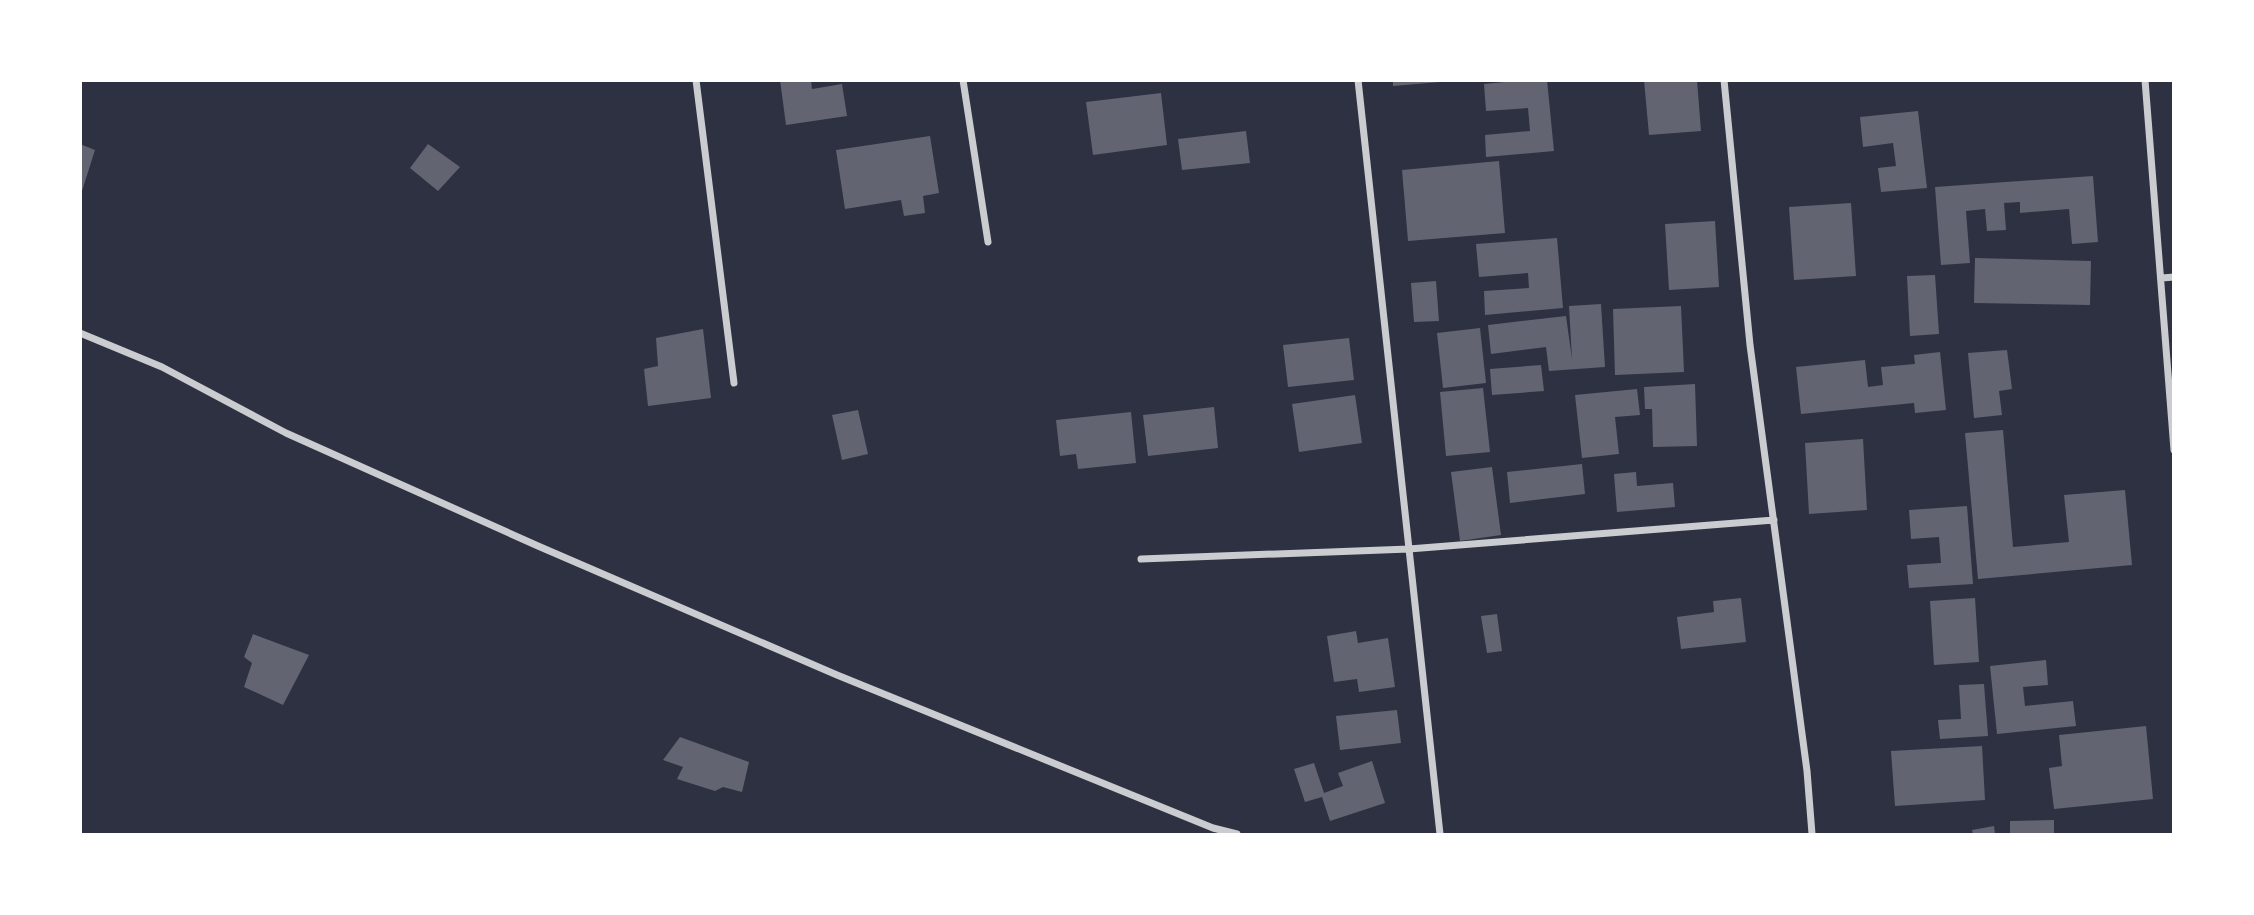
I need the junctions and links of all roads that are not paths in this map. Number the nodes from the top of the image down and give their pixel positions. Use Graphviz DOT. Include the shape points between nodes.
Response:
graph roads {
  1 [pos="696,80"];
  2 [pos="963,80"];
  3 [pos="1358,80"];
  4 [pos="1724,80"];
  5 [pos="2146,80"];
  6 [pos="988,242"];
  7 [pos="2174,277"];
  8 [pos="2162,278"];
  9 [pos="80,333"];
  10 [pos="734,383"];
  11 [pos="2174,450"];
  12 [pos="1774,520"];
  13 [pos="1409,549"];
  14 [pos="1141,559"];
  15 [pos="1237,835"];
  16 [pos="1440,835"];
  17 [pos="1812,835"];
  1 -- 10 [label="street"];
  2 -- 6 [label="street"];
  3 -- 13 [label="street"];
  4 -- 12 [label="street" via="1750,345"];
  5 -- 8 [label="street"];
  7 -- 8 [label="street"];
  8 -- 11 [label="street"];
  9 -- 15 [label="street" via="162,367 286,433 538,546 837,675"];
  12 -- 13 [label="street"];
  12 -- 17 [label="street"];
  13 -- 14 [label="street"];
  13 -- 16 [label="street"];
}
